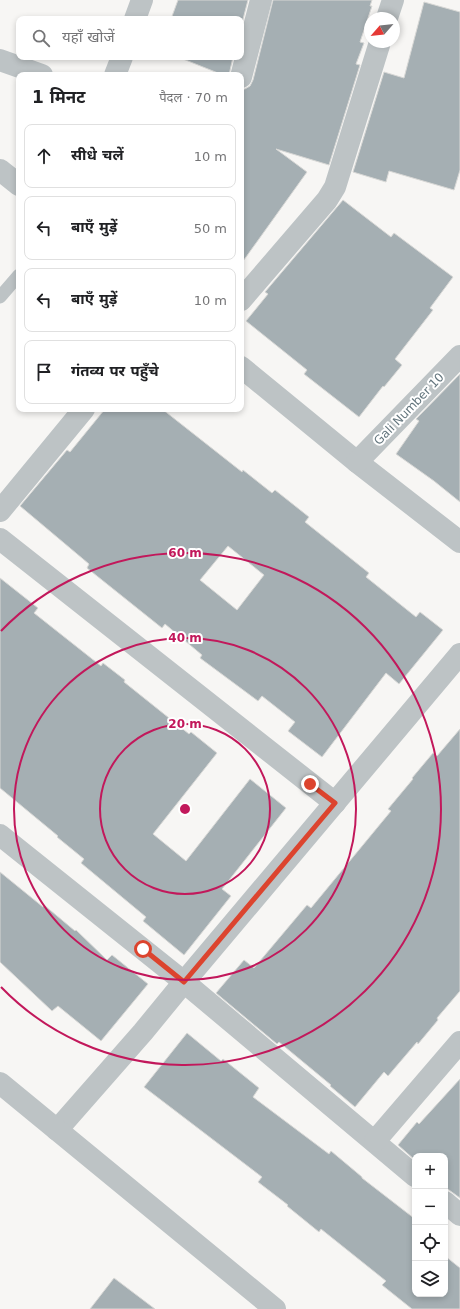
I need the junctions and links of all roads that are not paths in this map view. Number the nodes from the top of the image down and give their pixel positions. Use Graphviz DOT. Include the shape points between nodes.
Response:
graph roads {
  1 [pos="142,0"];
  2 [pos="261,0"];
  3 [pos="393,0"];
  4 [pos="389,12"];
  5 [pos="136,16"];
  6 [pos="378,48"];
  7 [pos="0,60"];
  8 [pos="121,60"];
  9 [pos="34,72"];
  10 [pos="116,72"];
  11 [pos="242,72"];
  12 [pos="0,170"];
  13 [pos="16,183"];
  14 [pos="16,278"];
  15 [pos="0,297"];
  16 [pos="244,297"];
  17 [pos="460,356"];
  18 [pos="244,369"];
  19 [pos="82,412"];
  20 [pos="357,462"];
  21 [pos="0,511"];
  22 [pos="0,539"];
  23 [pos="460,542"];
  24 [pos="460,654"];
  25 [pos="335,803"];
  26 [pos="0,834"];
  27 [pos="184,982"];
  28 [pos="460,1042"];
  29 [pos="0,1083"];
  30 [pos="57,1130"];
  31 [pos="375,1141"];
  32 [pos="412,1173"];
  33 [pos="448,1205"];
  34 [pos="460,1215"];
  35 [pos="275,1309"];
  1 -- 5 [label="street"];
  2 -- 11 [label="street"];
  3 -- 4 [label="street"];
  6 -- 16 [label="street" via="335,186 318,211"];
  7 -- 9 [label="street"];
  8 -- 10 [label="street"];
  12 -- 13 [label="street"];
  14 -- 15 [label="lane"];
  17 -- 20 [label="street, Gali Number 10"];
  18 -- 20 [label="street"];
  19 -- 21 [label="street"];
  20 -- 23 [label="street"];
  22 -- 25 [label="street"];
  24 -- 25 [label="street"];
  25 -- 27 [label="street"];
  26 -- 27 [label="street"];
  27 -- 30 [label="street"];
  27 -- 31 [label="street"];
  28 -- 31 [label="street"];
  29 -- 30 [label="street"];
  30 -- 35 [label="street"];
  31 -- 32 [label="street"];
  33 -- 34 [label="street"];
}
